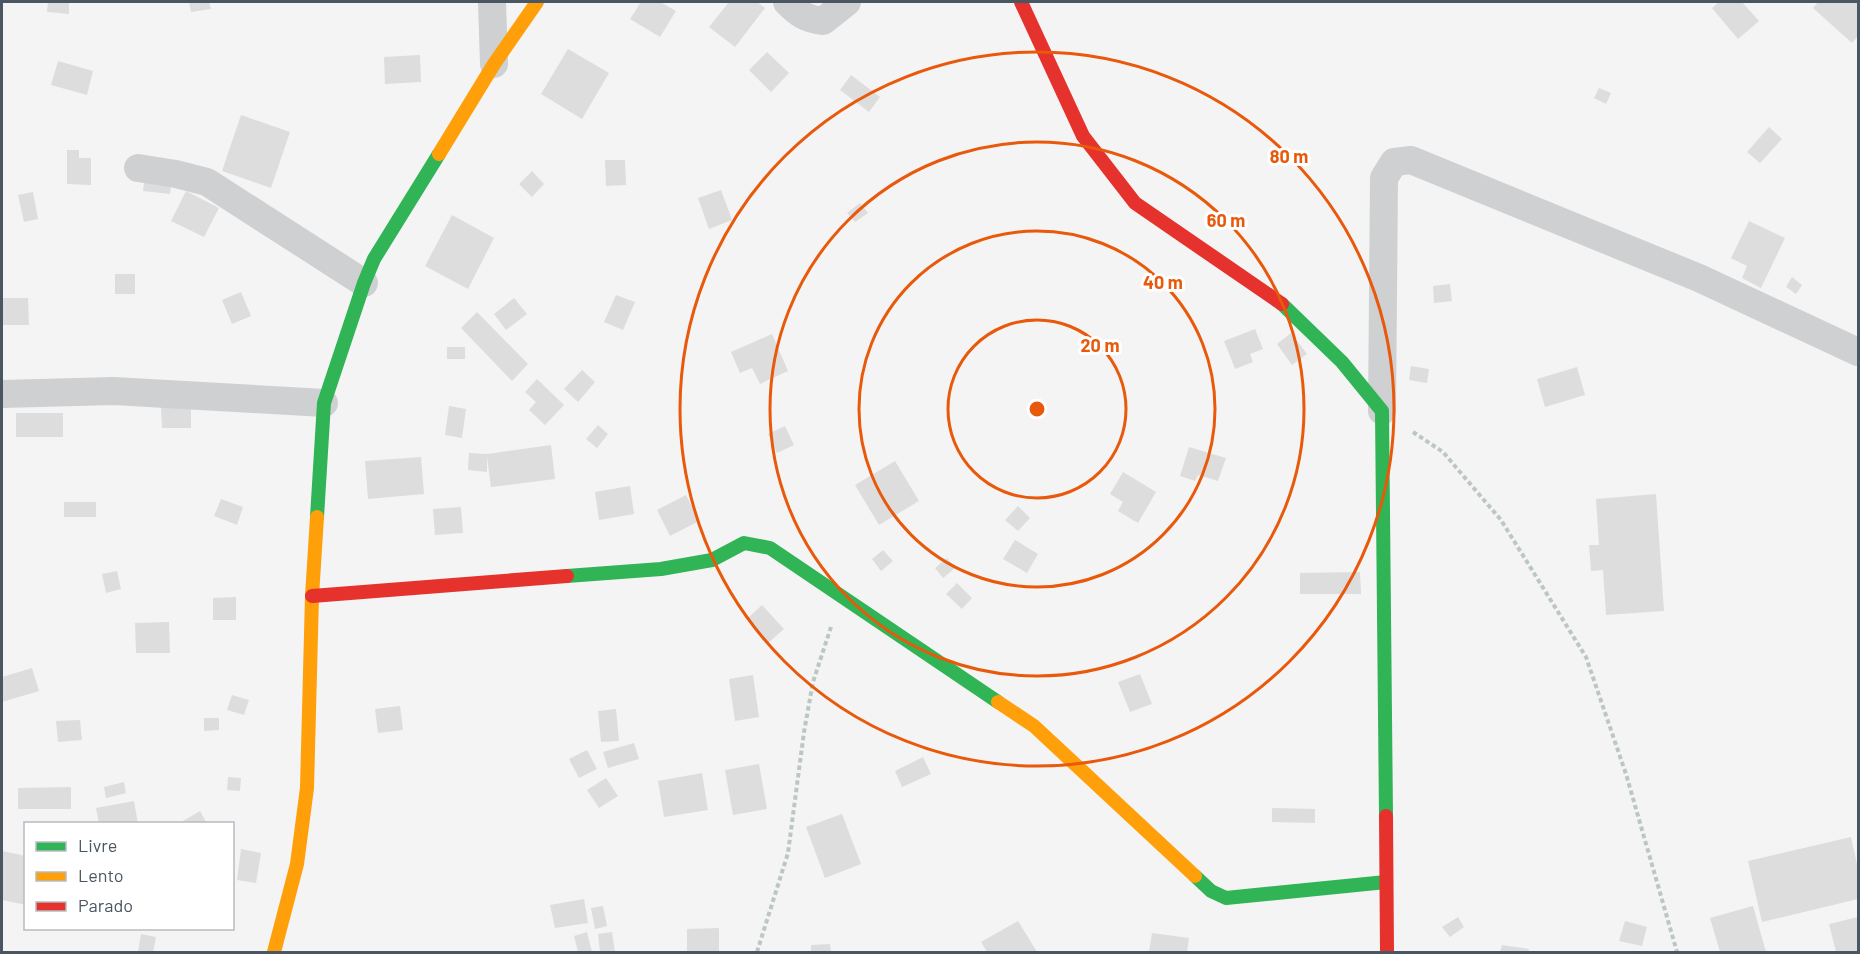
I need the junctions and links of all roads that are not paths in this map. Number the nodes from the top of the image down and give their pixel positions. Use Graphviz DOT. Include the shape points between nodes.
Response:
graph roads {
  1 [pos="492,2"];
  2 [pos="537,2"];
  3 [pos="787,2"];
  4 [pos="847,2"];
  5 [pos="1021,2"];
  6 [pos="494,64"];
  7 [pos="138,168"];
  8 [pos="364,283"];
  9 [pos="1858,352"];
  10 [pos="2,394"];
  11 [pos="324,404"];
  12 [pos="1382,411"];
  13 [pos="312,596"];
  14 [pos="1386,882"];
  15 [pos="274,952"];
  16 [pos="1387,952"];
  1 -- 6 [label="street"];
  2 -- 6 [label="street"];
  3 -- 4 [label="street" via="810,20 823,21"];
  5 -- 12 [label="street" via="1083,136 1135,203 1278,300 1342,362"];
  6 -- 8 [label="street" via="374,259"];
  7 -- 8 [label="street" via="207,182"];
  8 -- 11 [label="street"];
  9 -- 12 [label="street" via="1699,278 1411,160 1394,162 1384,178"];
  10 -- 11 [label="street" via="114,391"];
  11 -- 13 [label="street"];
  12 -- 14 [label="street"];
  13 -- 14 [label="street" via="662,569 712,560 744,543 770,548 1034,726 1210,891 1226,898"];
  13 -- 15 [label="street" via="307,788 297,864"];
  14 -- 16 [label="street"];
}
